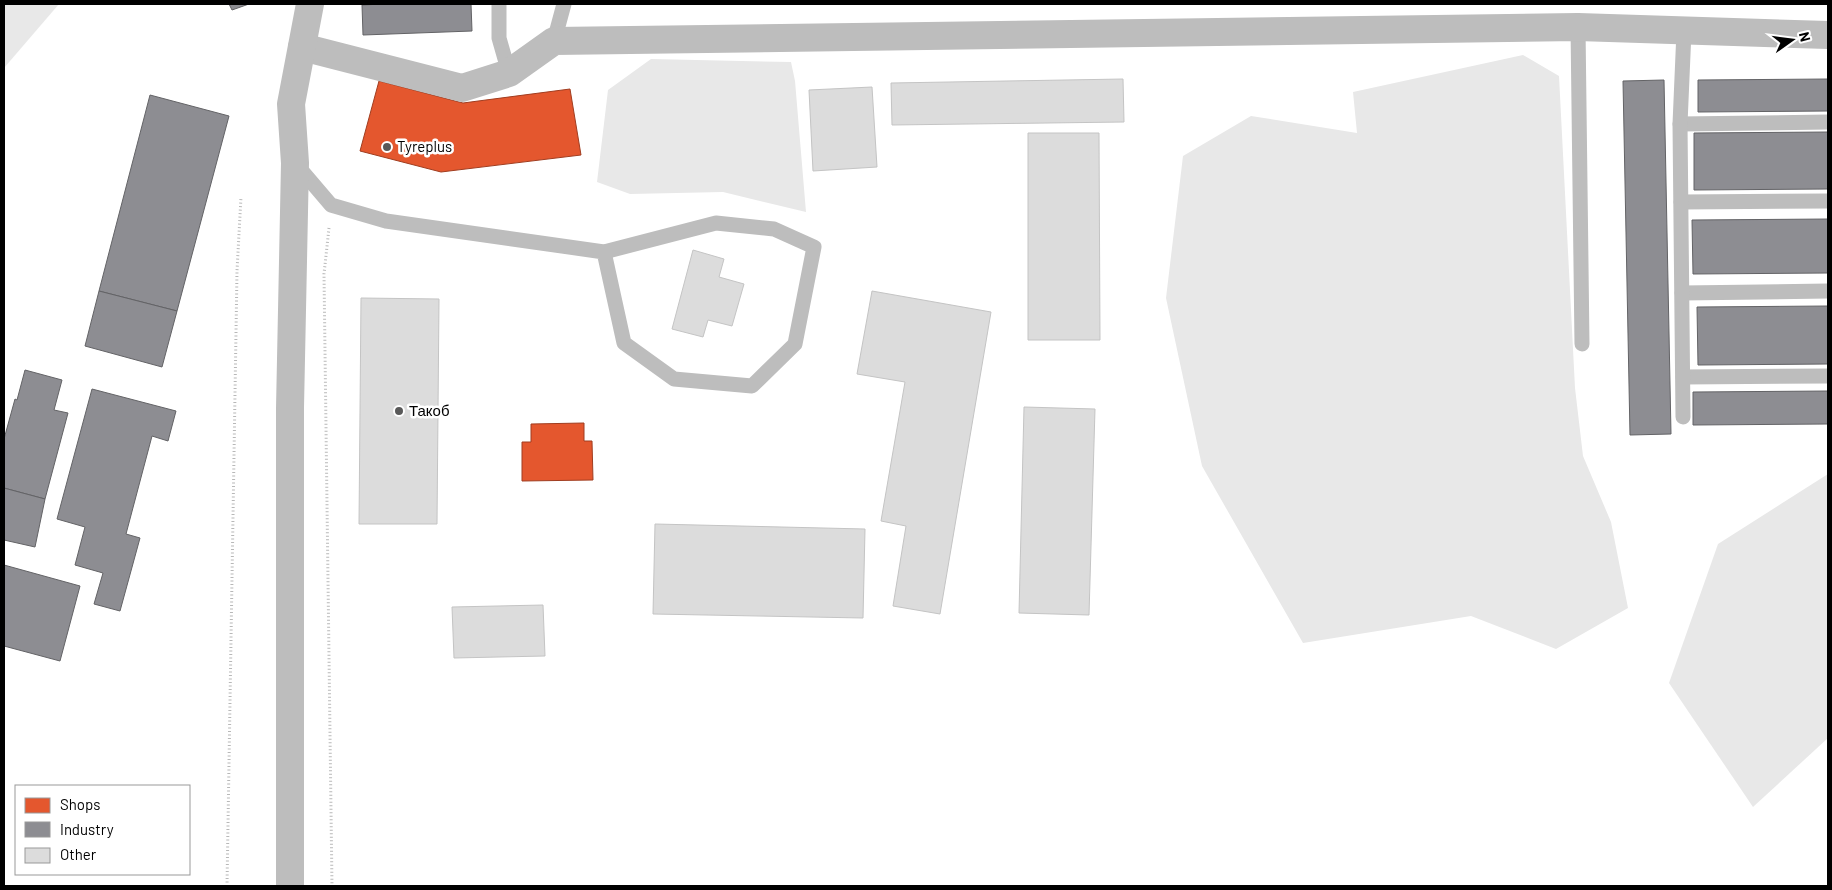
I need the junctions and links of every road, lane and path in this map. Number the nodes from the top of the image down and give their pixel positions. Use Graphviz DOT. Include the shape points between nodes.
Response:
graph roads {
  1 [pos="310,4"];
  2 [pos="499,4"];
  3 [pos="564,4"];
  4 [pos="1578,27"];
  5 [pos="1684,31"];
  6 [pos="1828,35"];
  7 [pos="554,41"];
  8 [pos="302,47"];
  9 [pos="509,73"];
  10 [pos="1828,122"];
  11 [pos="1680,124"];
  12 [pos="295,163"];
  13 [pos="241,197"];
  14 [pos="1828,201"];
  15 [pos="1681,202"];
  16 [pos="331,204"];
  17 [pos="604,252"];
  18 [pos="1828,291"];
  19 [pos="1682,293"];
  20 [pos="1582,344"];
  21 [pos="1828,376"];
  22 [pos="1683,377"];
  23 [pos="1683,417"];
  24 [pos="227,886"];
  25 [pos="290,886"];
  26 [pos="332,886"];
  1 -- 8 [label="street"];
  2 -- 9 [label="lane" via="498,38"];
  3 -- 7 [label="lane"];
  4 -- 5 [label="street"];
  4 -- 7 [label="street"];
  4 -- 20 [label="lane"];
  5 -- 6 [label="street"];
  5 -- 11 [label="lane"];
  7 -- 9 [label="street"];
  8 -- 9 [label="street" via="462,88"];
  8 -- 12 [label="street" via="292,104"];
  10 -- 11 [label="lane"];
  11 -- 15 [label="lane"];
  12 -- 16 [label="lane"];
  12 -- 25 [label="street" via="290,408"];
  13 -- 24 [label="path"];
  14 -- 15 [label="lane"];
  15 -- 19 [label="lane"];
  16 -- 17 [label="lane" via="386,221"];
  16 -- 26 [label="path" via="324,274"];
  17 -- 17 [label="lane" via="716,223 774,229 814,247 795,344 752,386 674,379 624,343"];
  18 -- 19 [label="lane"];
  19 -- 22 [label="lane"];
  21 -- 22 [label="lane"];
  22 -- 23 [label="lane"];
}
